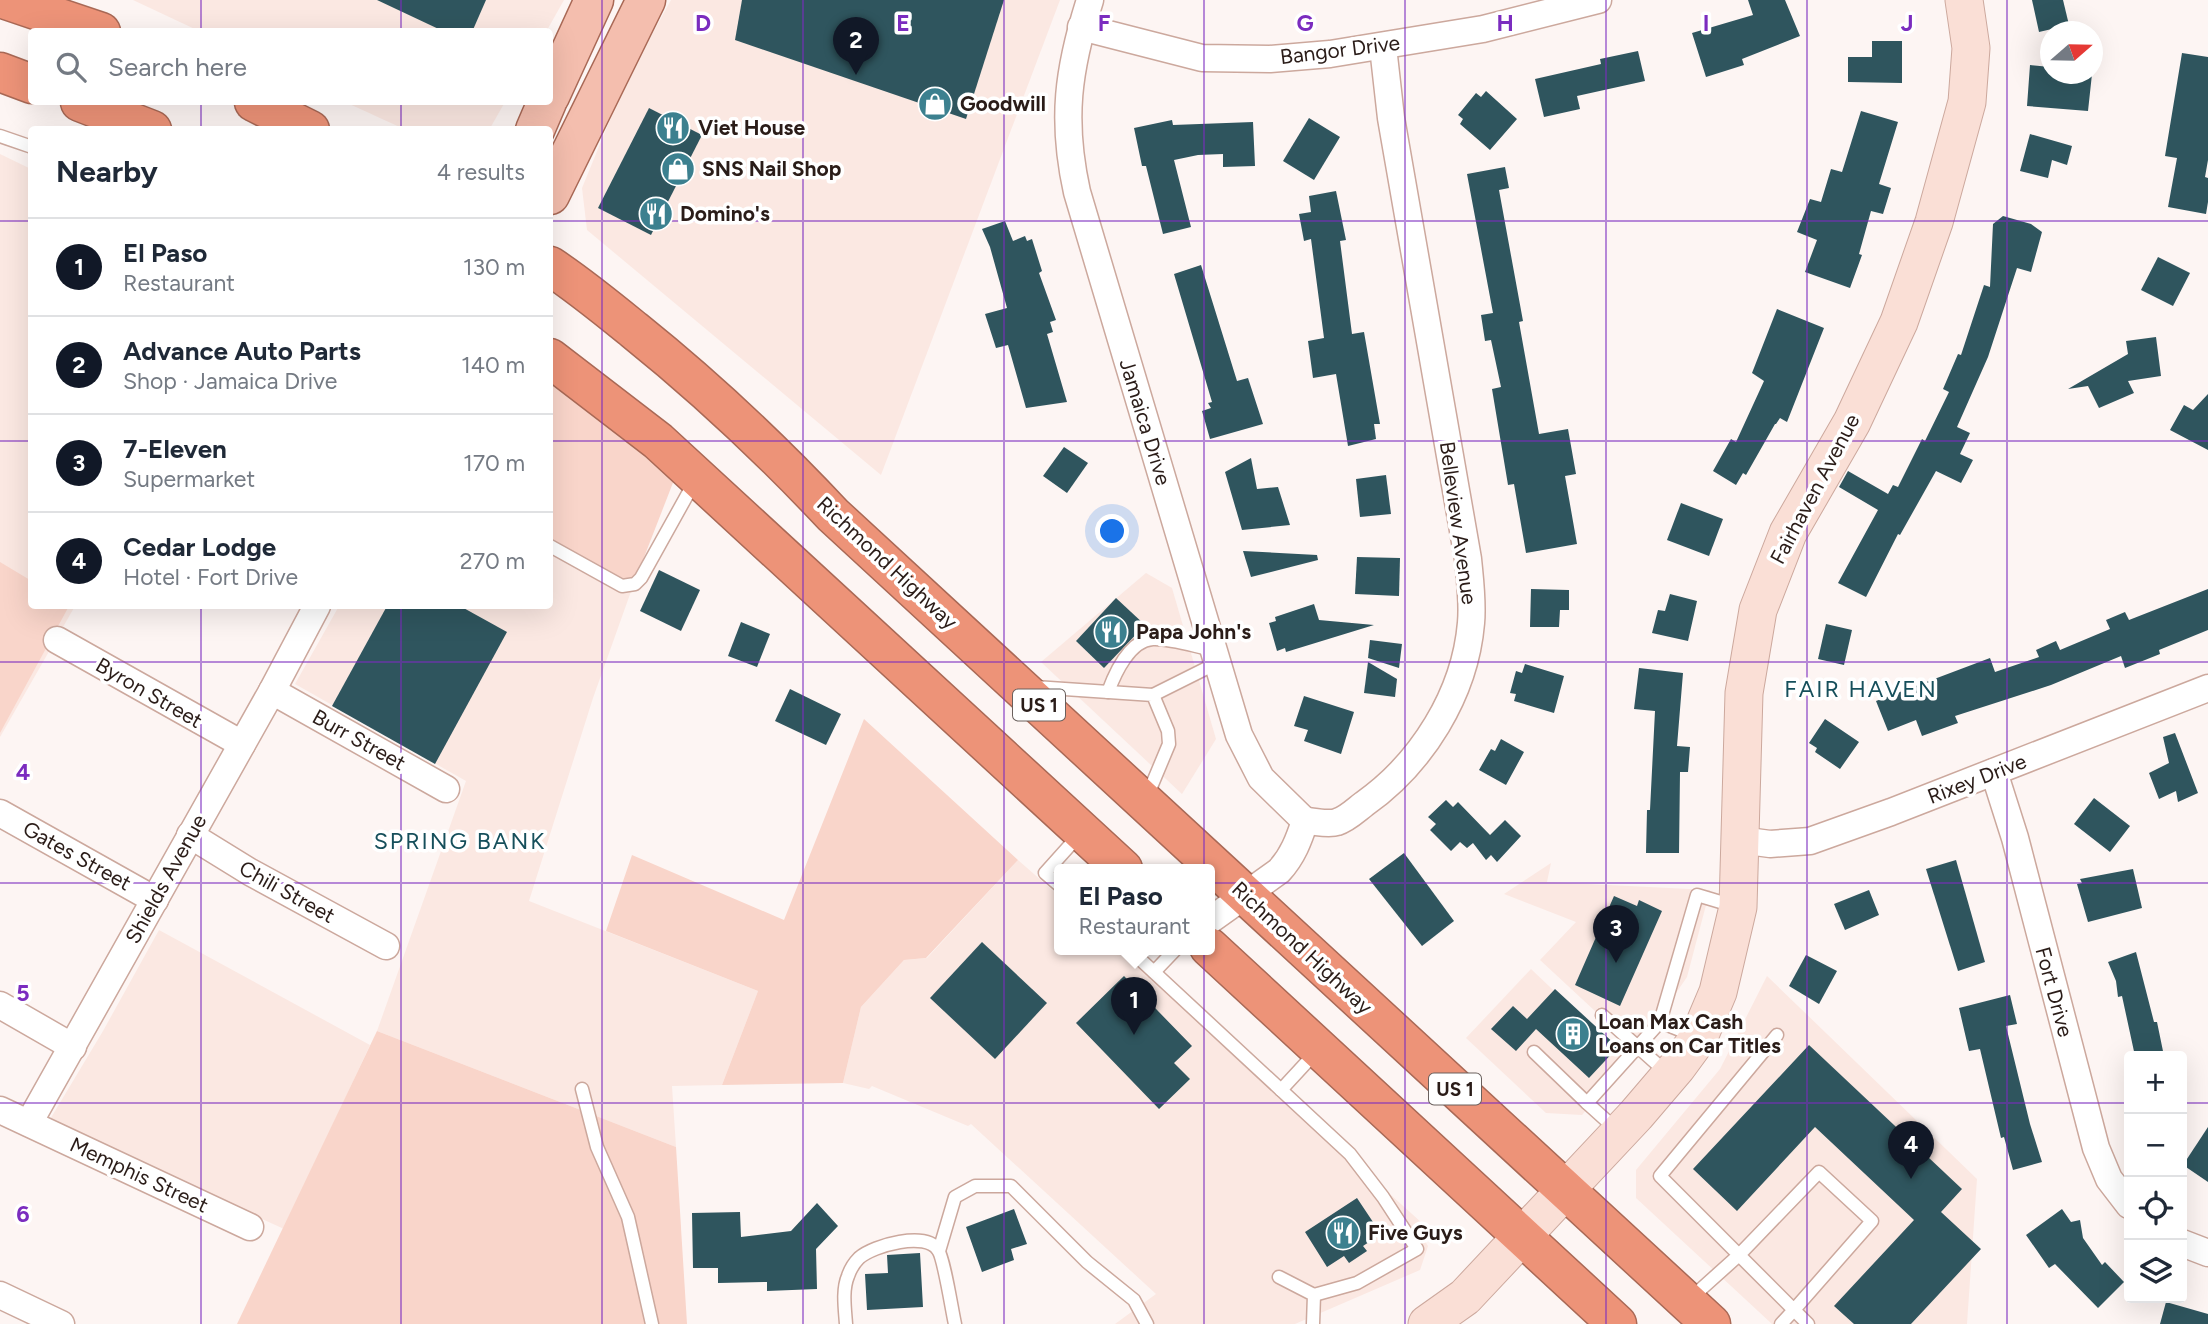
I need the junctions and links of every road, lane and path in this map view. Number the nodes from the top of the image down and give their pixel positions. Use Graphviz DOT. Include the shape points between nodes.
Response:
graph roads {
  1 [pos="6,0"];
  2 [pos="594,0"];
  3 [pos="646,0"];
  4 [pos="1090,0"];
  5 [pos="1598,0"];
  6 [pos="1964,0"];
  7 [pos="1082,27"];
  8 [pos="90,28"];
  9 [pos="1383,47"];
  10 [pos="0,72"];
  11 [pos="28,82"];
  12 [pos="553,89"];
  13 [pos="88,105"];
  14 [pos="260,105"];
  15 [pos="546,105"];
  16 [pos="142,126"];
  17 [pos="302,126"];
  18 [pos="537,126"];
  19 [pos="0,136"];
  20 [pos="28,146"];
  21 [pos="553,189"];
  22 [pos="553,268"];
  23 [pos="553,360"];
  24 [pos="698,476"];
  25 [pos="553,547"];
  26 [pos="315,609"];
  27 [pos="57,640"];
  28 [pos="1215,657"];
  29 [pos="1019,686"];
  30 [pos="2208,688"];
  31 [pos="272,691"];
  32 [pos="1108,692"];
  33 [pos="1153,695"];
  34 [pos="242,744"];
  35 [pos="1994,772"];
  36 [pos="446,789"];
  37 [pos="1144,802"];
  38 [pos="0,813"];
  39 [pos="1305,821"];
  40 [pos="1082,832"];
  41 [pos="190,835"];
  42 [pos="1741,840"];
  43 [pos="1117,864"];
  44 [pos="1211,864"];
  45 [pos="1215,867"];
  46 [pos="1054,881"];
  47 [pos="1245,895"];
  48 [pos="155,900"];
  49 [pos="1738,907"];
  50 [pos="1215,917"];
  51 [pos="386,946"];
  52 [pos="1215,952"];
  53 [pos="1136,955"];
  54 [pos="1170,955"];
  55 [pos="1154,972"];
  56 [pos="0,1005"];
  57 [pos="1602,1015"];
  58 [pos="1660,1022"];
  59 [pos="1777,1035"];
  60 [pos="1699,1037"];
  61 [pos="1638,1047"];
  62 [pos="73,1048"];
  63 [pos="1320,1048"];
  64 [pos="1534,1052"];
  65 [pos="1670,1076"];
  66 [pos="582,1089"];
  67 [pos="1281,1090"];
  68 [pos="1587,1103"];
  69 [pos="0,1110"];
  70 [pos="29,1123"];
  71 [pos="1619,1132"];
  72 [pos="1565,1189"];
  73 [pos="2124,1198"];
  74 [pos="250,1227"];
  75 [pos="1523,1235"];
  76 [pos="2187,1245"];
  77 [pos="939,1251"];
  78 [pos="2208,1253"];
  79 [pos="1739,1255"];
  80 [pos="1279,1277"];
  81 [pos="1314,1294"];
  82 [pos="0,1295"];
  83 [pos="1793,1311"];
  84 [pos="1699,1313"];
  85 [pos="61,1324"];
  86 [pos="652,1324"];
  87 [pos="846,1324"];
  88 [pos="955,1324"];
  89 [pos="1147,1324"];
  90 [pos="1313,1324"];
  91 [pos="1427,1324"];
  92 [pos="1617,1324"];
  93 [pos="1781,1324"];
  94 [pos="1808,1324"];
  1 -- 8 [label="highway"];
  2 -- 12 [label="main road"];
  3 -- 21 [label="main road"];
  4 -- 7 [label="street, Jamaica Drive"];
  5 -- 9 [label="street, Bangor Drive" via="1483,29"];
  6 -- 42 [label="street, Fairhaven Avenue" via="1971,48 1968,91 1934,222 1899,321 1852,422 1788,533 1758,610 1744,693"];
  7 -- 9 [label="street, Bangor Drive" via="1202,58 1282,58"];
  7 -- 28 [label="street, Jamaica Drive" via="1067,108 1069,158"];
  9 -- 39 [label="street, Belleview Avenue" via="1391,118 1468,559 1471,623 1453,695 1406,768 1341,820"];
  10 -- 11 [label="highway"];
  13 -- 16 [label="highway"];
  14 -- 17 [label="highway"];
  15 -- 18 [label="main road"];
  19 -- 20 [label="lane"];
  22 -- 29 [label="highway, Richmond Highway / US 1" via="671,359"];
  23 -- 24 [label="highway"];
  24 -- 25 [label="lane" via="635,584 622,586"];
  24 -- 40 [label="highway"];
  26 -- 31 [label="street, Shields Avenue"];
  27 -- 34 [label="street, Byron Street"];
  28 -- 32 [label="lane" via="1157,639 1144,641 1123,662"];
  28 -- 33 [label="lane"];
  28 -- 39 [label="street, Jamaica Drive" via="1254,767"];
  29 -- 32 [label="lane"];
  29 -- 37 [label="highway, Richmond Highway / US 1"];
  30 -- 35 [label="street, Rixey Drive"];
  31 -- 34 [label="street, Shields Avenue"];
  31 -- 36 [label="street, Burr Street"];
  32 -- 33 [label="lane"];
  33 -- 37 [label="lane" via="1169,744"];
  34 -- 41 [label="street, Shields Avenue"];
  35 -- 42 [label="street, Rixey Drive" via="1810,841 1770,844"];
  35 -- 73 [label="street, Fort Drive" via="2096,1148 2109,1179"];
  37 -- 44 [label="highway, Richmond Highway / US 1"];
  38 -- 48 [label="street, Gates Street"];
  39 -- 47 [label="street" via="1287,863"];
  40 -- 43 [label="highway"];
  40 -- 46 [label="lane" via="1045,873"];
  41 -- 48 [label="street, Shields Avenue"];
  41 -- 51 [label="street, Chili Street"];
  42 -- 49 [label="street, Fairhaven Avenue"];
  45 -- 47 [label="highway, Richmond Highway / US 1"];
  47 -- 50 [label="street"];
  47 -- 72 [label="highway, Richmond Highway / US 1"];
  48 -- 62 [label="street, Shields Avenue"];
  49 -- 58 [label="lane" via="1697,895"];
  49 -- 60 [label="street, Fairhaven Avenue" via="1718,992"];
  52 -- 63 [label="highway"];
  53 -- 55 [label="lane"];
  54 -- 55 [label="lane"];
  55 -- 67 [label="lane"];
  56 -- 62 [label="street"];
  57 -- 61 [label="lane"];
  58 -- 60 [label="lane"];
  58 -- 61 [label="lane"];
  59 -- 79 [label="lane" via="1660,1176"];
  60 -- 65 [label="street, Fairhaven Avenue"];
  61 -- 65 [label="lane"];
  61 -- 68 [label="lane"];
  62 -- 70 [label="street, Shields Avenue"];
  63 -- 67 [label="lane"];
  63 -- 75 [label="highway"];
  64 -- 68 [label="lane"];
  65 -- 71 [label="street, Fairhaven Avenue"];
  66 -- 86 [label="lane" via="597,1147 628,1217"];
  67 -- 81 [label="lane" via="1350,1154 1417,1249 1357,1283"];
  68 -- 71 [label="lane"];
  69 -- 70 [label="street"];
  70 -- 74 [label="street, Memphis Street"];
  71 -- 72 [label="street, Fairhaven Avenue"];
  72 -- 75 [label="street, Fairhaven Avenue"];
  72 -- 84 [label="highway, Richmond Highway / US 1"];
  75 -- 91 [label="street, Fairhaven Avenue" via="1465,1297"];
  75 -- 92 [label="highway"];
  76 -- 78 [label="street"];
  77 -- 87 [label="lane" via="929,1242 899,1241 857,1259 847,1277"];
  77 -- 88 [label="lane"];
  77 -- 89 [label="lane" via="955,1196 975,1186 1011,1186 1087,1262 1134,1300"];
  79 -- 83 [label="lane"];
  79 -- 83 [label="lane" via="1819,1172 1872,1221"];
  79 -- 84 [label="lane"];
  80 -- 81 [label="lane"];
  81 -- 90 [label="lane"];
  82 -- 85 [label="street"];
  83 -- 93 [label="lane"];
  83 -- 94 [label="lane"];
}
